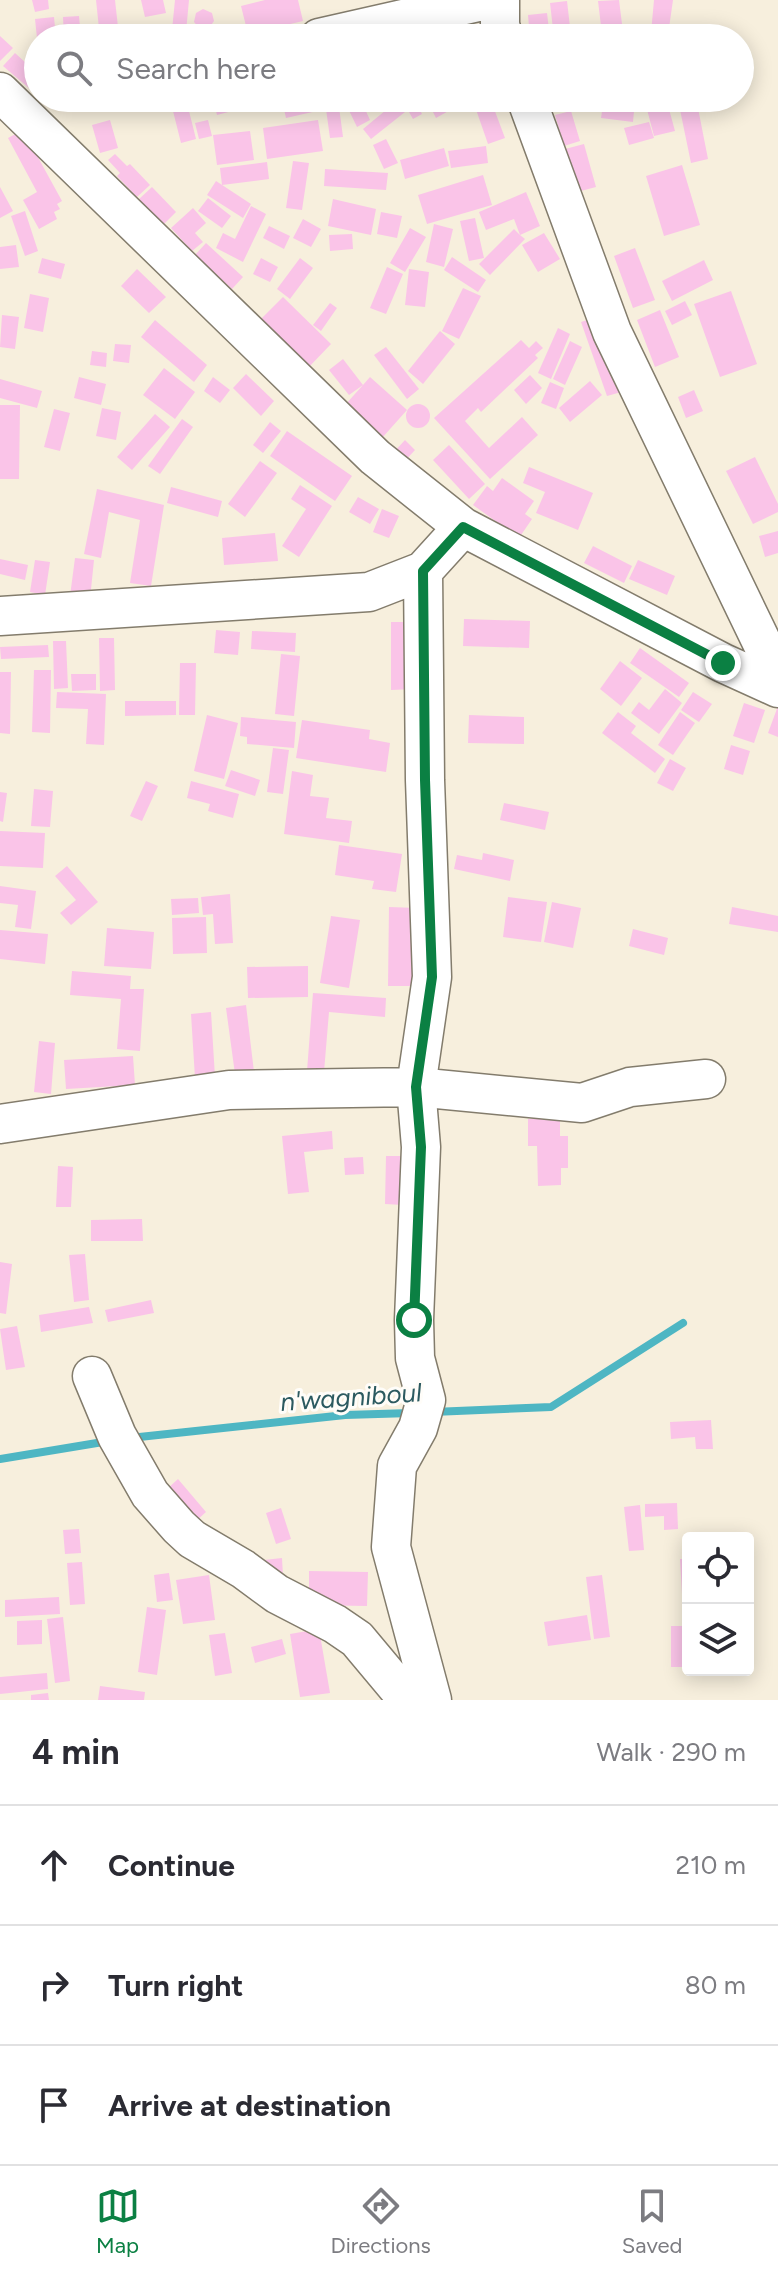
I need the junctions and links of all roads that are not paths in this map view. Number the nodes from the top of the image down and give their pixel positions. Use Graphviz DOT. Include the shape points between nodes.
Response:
graph roads {
  1 [pos="487,0"];
  2 [pos="500,0"];
  3 [pos="381,24"];
  4 [pos="500,24"];
  5 [pos="6,103"];
  6 [pos="531,112"];
  7 [pos="463,527"];
  8 [pos="423,571"];
  9 [pos="0,616"];
  10 [pos="778,676"];
  11 [pos="778,688"];
  12 [pos="706,1079"];
  13 [pos="416,1087"];
  14 [pos="0,1124"];
  15 [pos="92,1376"];
  16 [pos="408,1700"];
  17 [pos="432,1700"];
  1 -- 3 [label="street"];
  2 -- 4 [label="street"];
  5 -- 7 [label="street" via="375,457"];
  6 -- 10 [label="street" via="612,332"];
  7 -- 8 [label="street"];
  7 -- 11 [label="street"];
  8 -- 9 [label="street" via="369,592"];
  8 -- 13 [label="street" via="432,977"];
  12 -- 13 [label="street" via="630,1087 582,1103"];
  13 -- 14 [label="street" via="229,1090"];
  13 -- 17 [label="street" via="421,1147 415,1358 426,1400 397,1466 391,1547"];
  15 -- 16 [label="street" via="117,1436 150,1494 179,1527 277,1594 357,1639"];
}
